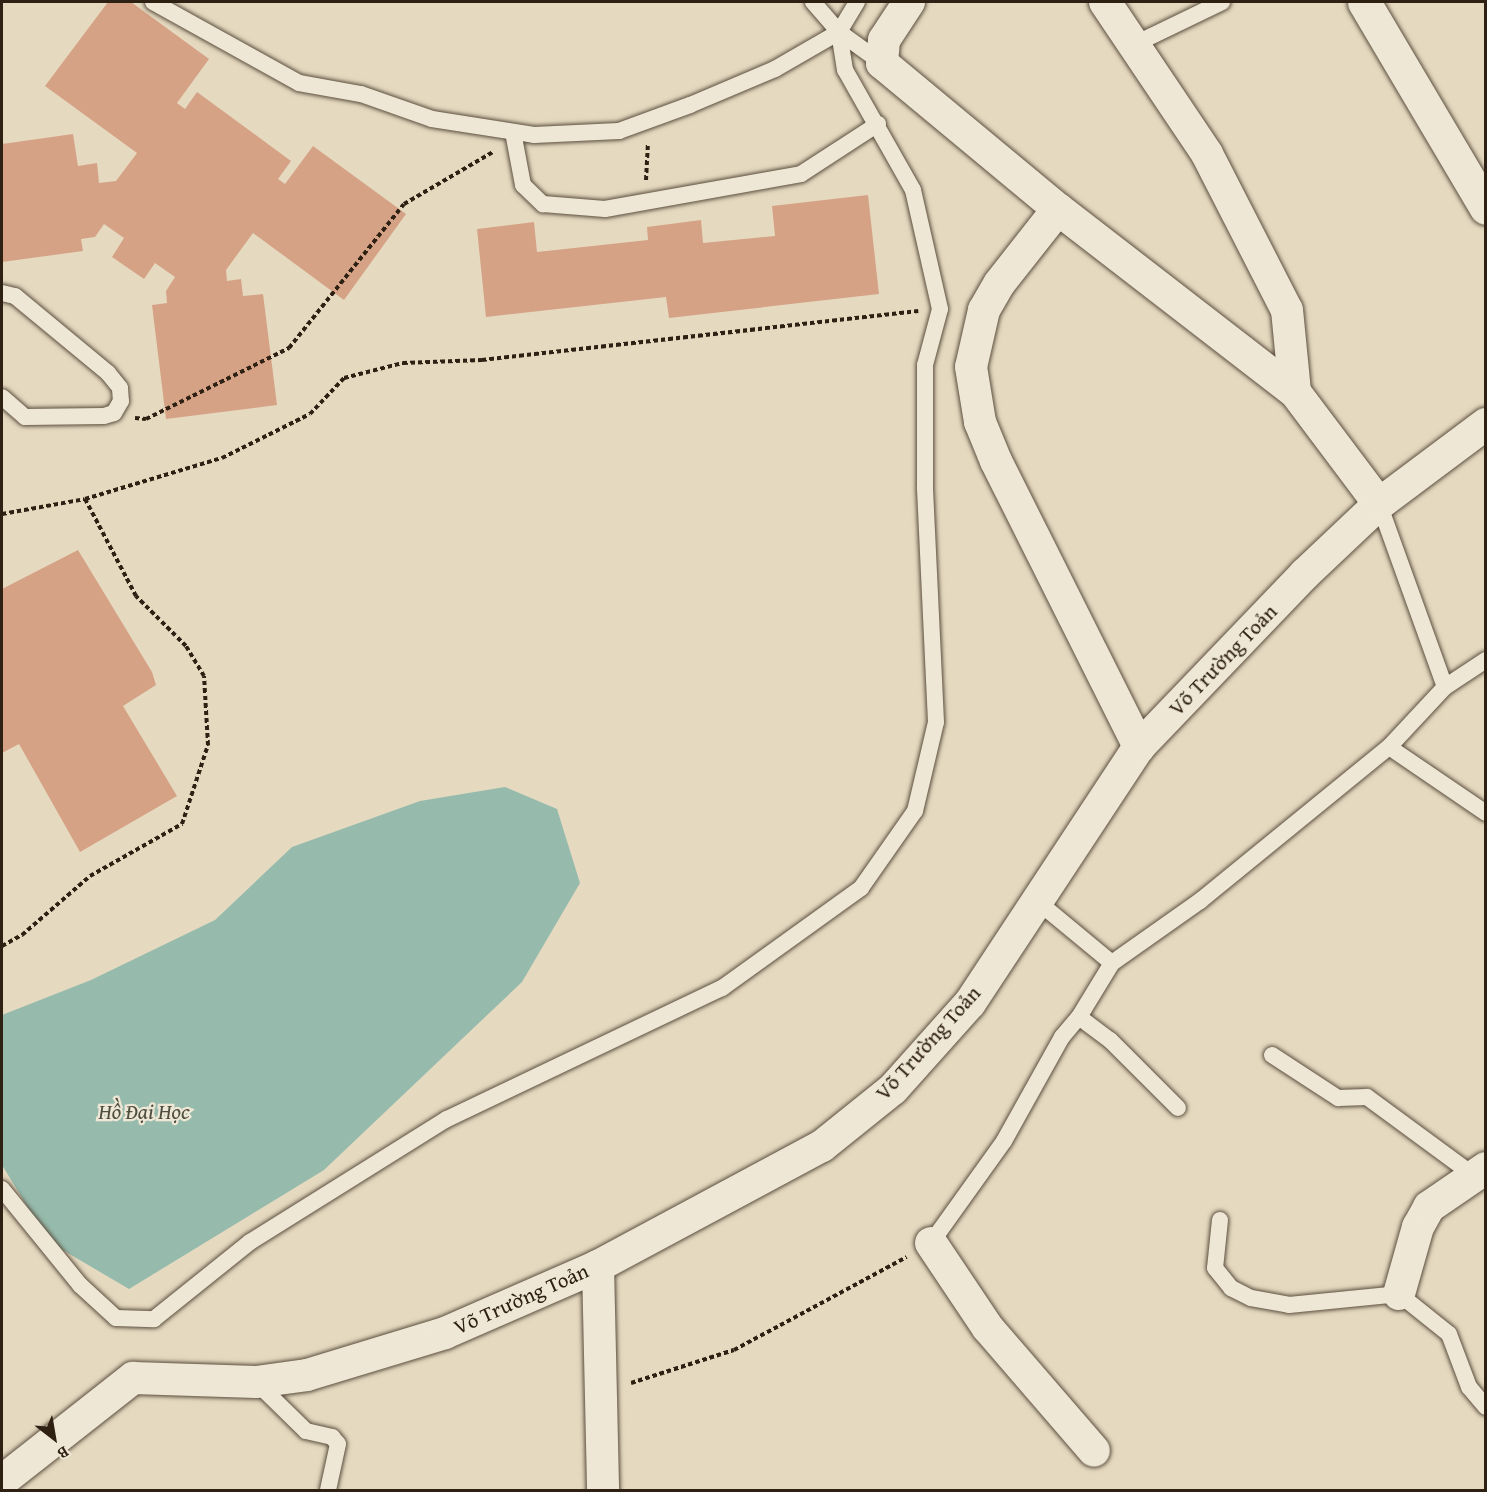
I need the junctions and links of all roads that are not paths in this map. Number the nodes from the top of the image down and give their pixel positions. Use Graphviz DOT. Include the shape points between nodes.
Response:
graph roads {
  1 [pos="153,2"];
  2 [pos="813,2"];
  3 [pos="857,2"];
  4 [pos="909,2"];
  5 [pos="1105,2"];
  6 [pos="1222,2"];
  7 [pos="1364,2"];
  8 [pos="839,32"];
  9 [pos="1133,45"];
  10 [pos="882,63"];
  11 [pos="878,124"];
  12 [pos="514,135"];
  13 [pos="1485,208"];
  14 [pos="1058,210"];
  15 [pos="2,293"];
  16 [pos="1295,392"];
  17 [pos="2,397"];
  18 [pos="1485,424"];
  19 [pos="1379,504"];
  20 [pos="1485,660"];
  21 [pos="1445,687"];
  22 [pos="1139,747"];
  23 [pos="1389,747"];
  24 [pos="1485,813"];
  25 [pos="1037,901"];
  26 [pos="1112,963"];
  27 [pos="1079,1017"];
  28 [pos="1272,1055"];
  29 [pos="1178,1108"];
  30 [pos="1479,1171"];
  31 [pos="2,1189"];
  32 [pos="1220,1220"];
  33 [pos="931,1244"];
  34 [pos="598,1266"];
  35 [pos="1399,1294"];
  36 [pos="256,1382"];
  37 [pos="1485,1407"];
  38 [pos="1094,1451"];
  39 [pos="3,1478"];
  40 [pos="328,1491"];
  41 [pos="603,1491"];
  1 -- 12 [label="lane" via="299,83 360,94 432,118"];
  2 -- 8 [label="lane"];
  3 -- 8 [label="lane"];
  4 -- 10 [label="street" via="884,40"];
  5 -- 9 [label="street"];
  6 -- 9 [label="lane"];
  7 -- 13 [label="main road"];
  8 -- 10 [label="lane"];
  8 -- 11 [label="lane" via="845,69"];
  8 -- 12 [label="lane" via="776,69 619,131"];
  9 -- 16 [label="street" via="1207,154 1287,310"];
  10 -- 14 [label="street"];
  11 -- 12 [label="lane" via="801,174 605,209 543,204 523,185"];
  11 -- 31 [label="lane" via="913,190 940,309 925,365 925,486 936,722 915,810 861,888 722,988 447,1119 250,1242 154,1319 116,1318 80,1285"];
  14 -- 16 [label="street"];
  14 -- 22 [label="street" via="984,310 971,367 980,422 996,461"];
  15 -- 17 [label="lane" via="15,296 108,373 120,388 121,402 104,417 25,417"];
  16 -- 19 [label="street"];
  18 -- 19 [label="street, Võ Trường Toản"];
  19 -- 21 [label="lane"];
  19 -- 22 [label="street, Võ Trường Toản" via="1305,574"];
  20 -- 21 [label="lane"];
  21 -- 23 [label="lane"];
  22 -- 25 [label="street, Võ Trường Toản"];
  23 -- 24 [label="lane"];
  23 -- 26 [label="lane" via="1200,901"];
  25 -- 26 [label="lane"];
  25 -- 34 [label="street, Võ Trường Toản" via="969,1003 893,1089 822,1146"];
  26 -- 27 [label="lane"];
  27 -- 29 [label="lane" via="1110,1040"];
  27 -- 33 [label="lane" via="1062,1037 1004,1141"];
  28 -- 30 [label="lane" via="1338,1098 1367,1097"];
  30 -- 35 [label="street" via="1429,1207 1418,1227"];
  32 -- 35 [label="lane" via="1215,1268 1231,1288 1251,1298 1289,1305"];
  33 -- 38 [label="street" via="988,1328"];
  34 -- 36 [label="street, Võ Trường Toản" via="445,1333 307,1375"];
  34 -- 41 [label="street"];
  35 -- 37 [label="lane" via="1449,1334 1469,1387"];
  36 -- 39 [label="street, Võ Trường Toản" via="133,1378"];
  36 -- 40 [label="lane" via="306,1431 332,1437 338,1444"];
}
